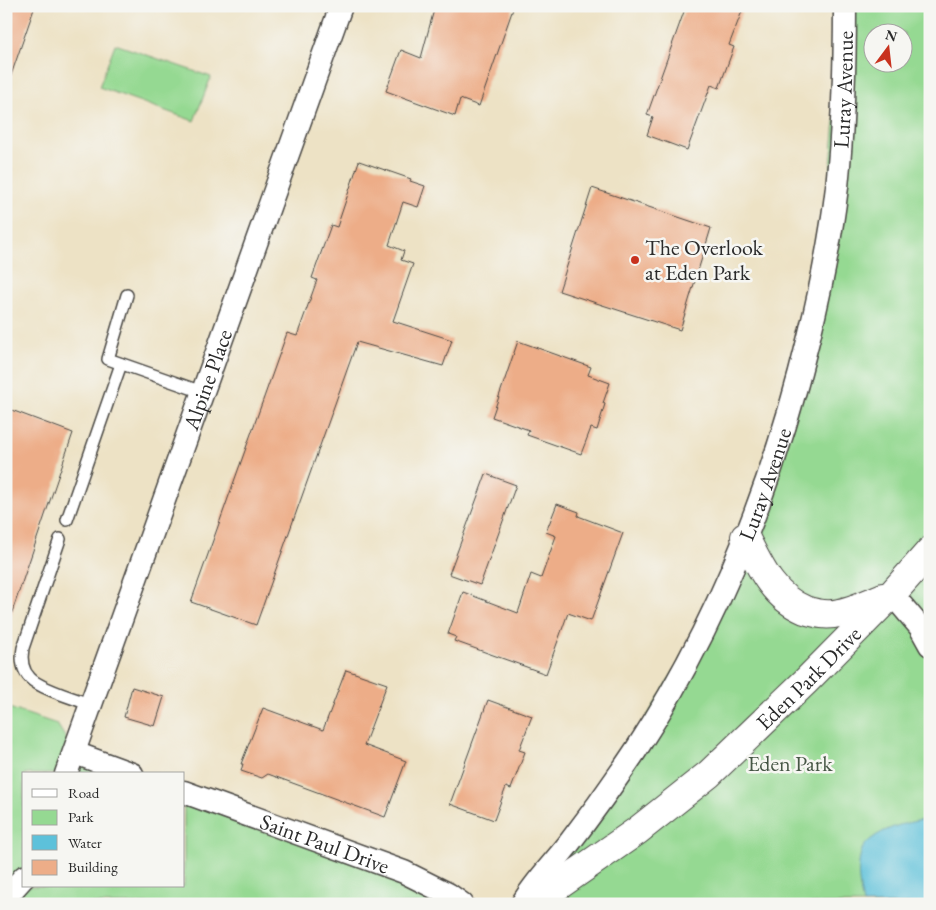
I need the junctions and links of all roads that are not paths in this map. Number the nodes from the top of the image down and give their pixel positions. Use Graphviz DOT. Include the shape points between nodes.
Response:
graph roads {
  1 [pos="341,6"];
  2 [pos="845,6"];
  3 [pos="127,295"];
  4 [pos="121,364"];
  5 [pos="202,392"];
  6 [pos="67,520"];
  7 [pos="745,537"];
  8 [pos="60,539"];
  9 [pos="930,551"];
  10 [pos="892,594"];
  11 [pos="930,645"];
  12 [pos="92,705"];
  13 [pos="75,753"];
  14 [pos="67,772"];
  15 [pos="127,772"];
  16 [pos="185,792"];
  17 [pos="22,879"];
  18 [pos="6,897"];
  19 [pos="462,904"];
  20 [pos="522,904"];
  21 [pos="532,904"];
  1 -- 5 [label="street, Alpine Place"];
  2 -- 7 [label="street, Luray Avenue" via="845,86 836,189 820,291 796,392 764,491"];
  3 -- 4 [label="lane" via="108,359"];
  4 -- 5 [label="lane"];
  4 -- 6 [label="lane"];
  5 -- 12 [label="street, Alpine Place"];
  7 -- 10 [label="street" via="760,569 776,591 793,605 815,614 839,613"];
  7 -- 20 [label="street, Luray Avenue" via="688,661 642,740 579,831"];
  8 -- 12 [label="lane" via="21,659 29,678 41,686"];
  9 -- 10 [label="street, Eden Park Drive"];
  10 -- 11 [label="street" via="920,627"];
  10 -- 21 [label="street, Eden Park Drive" via="709,774 637,831"];
  12 -- 13 [label="street, Alpine Place"];
  13 -- 14 [label="street"];
  13 -- 15 [label="street"];
  16 -- 19 [label="street, Saint Paul Drive" via="404,872"];
  17 -- 18 [label="street"];
}
